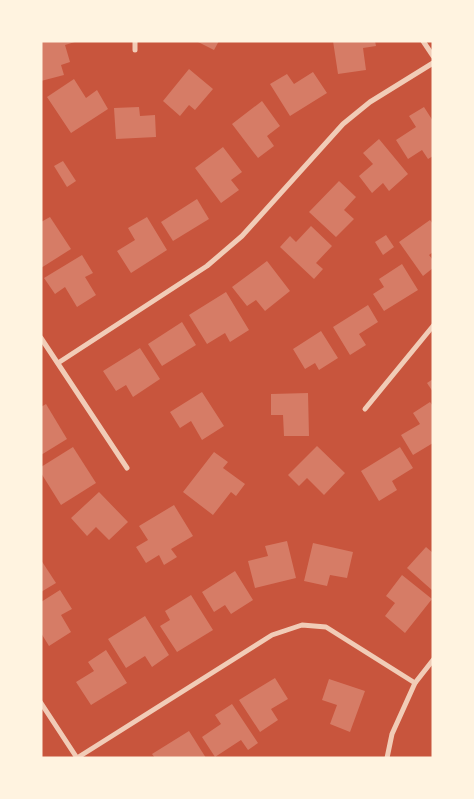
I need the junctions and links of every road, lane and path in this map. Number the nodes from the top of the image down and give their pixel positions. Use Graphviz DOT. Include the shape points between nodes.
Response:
graph roads {
  1 [pos="135,41"];
  2 [pos="423,41"];
  3 [pos="135,50"];
  4 [pos="433,56"];
  5 [pos="433,63"];
  6 [pos="433,326"];
  7 [pos="41,338"];
  8 [pos="58,363"];
  9 [pos="365,409"];
  10 [pos="127,468"];
  11 [pos="433,660"];
  12 [pos="415,682"];
  13 [pos="41,703"];
  14 [pos="77,758"];
  15 [pos="387,758"];
  1 -- 3 [label="street"];
  2 -- 4 [label="street"];
  5 -- 8 [label="street" via="370,102 343,124 242,236 207,266"];
  6 -- 9 [label="street"];
  7 -- 8 [label="street"];
  8 -- 10 [label="street"];
  11 -- 12 [label="street"];
  12 -- 14 [label="street" via="326,627 302,625 272,635"];
  12 -- 15 [label="street" via="392,734"];
  13 -- 14 [label="street"];
}
